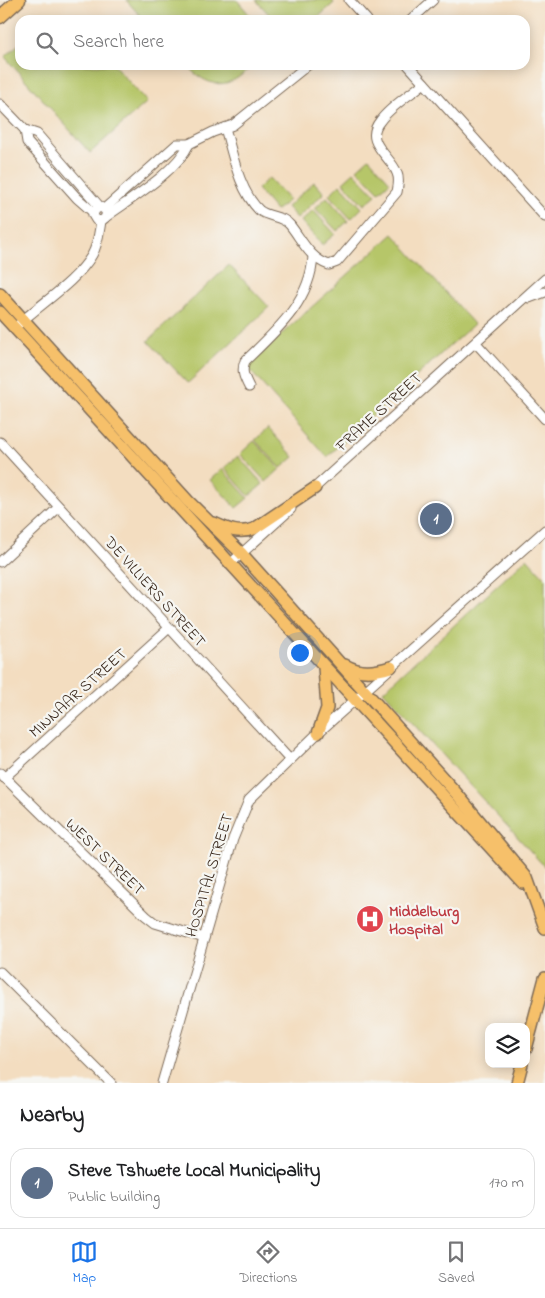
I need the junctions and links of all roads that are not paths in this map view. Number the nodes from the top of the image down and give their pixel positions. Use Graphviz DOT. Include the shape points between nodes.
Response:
graph roads {
  1 [pos="7,0"];
  2 [pos="19,0"];
  3 [pos="349,0"];
  4 [pos="433,0"];
  5 [pos="0,6"];
  6 [pos="361,15"];
  7 [pos="416,15"];
  8 [pos="0,17"];
  9 [pos="302,70"];
  10 [pos="412,70"];
  11 [pos="424,83"];
  12 [pos="2,110"];
  13 [pos="226,128"];
  14 [pos="25,130"];
  15 [pos="71,172"];
  16 [pos="62,180"];
  17 [pos="101,213"];
  18 [pos="545,216"];
  19 [pos="313,256"];
  20 [pos="545,280"];
  21 [pos="545,292"];
  22 [pos="0,294"];
  23 [pos="522,302"];
  24 [pos="0,312"];
  25 [pos="18,325"];
  26 [pos="476,343"];
  27 [pos="249,387"];
  28 [pos="545,419"];
  29 [pos="107,420"];
  30 [pos="0,442"];
  31 [pos="315,488"];
  32 [pos="188,501"];
  33 [pos="60,507"];
  34 [pos="179,509"];
  35 [pos="208,521"];
  36 [pos="545,530"];
  37 [pos="241,553"];
  38 [pos="0,562"];
  39 [pos="230,564"];
  40 [pos="169,628"];
  41 [pos="337,660"];
  42 [pos="324,666"];
  43 [pos="391,667"];
  44 [pos="365,691"];
  45 [pos="356,701"];
  46 [pos="318,733"];
  47 [pos="290,760"];
  48 [pos="2,776"];
  49 [pos="530,889"];
  50 [pos="545,928"];
  51 [pos="204,938"];
  52 [pos="0,972"];
  53 [pos="545,978"];
  54 [pos="530,1034"];
  55 [pos="521,1068"];
  56 [pos="111,1083"];
  57 [pos="162,1083"];
  58 [pos="517,1083"];
  1 -- 5 [label="highway"];
  2 -- 8 [label="highway"];
  3 -- 6 [label="street"];
  4 -- 7 [label="street"];
  9 -- 13 [label="street"];
  10 -- 11 [label="street"];
  11 -- 18 [label="street"];
  11 -- 19 [label="street" via="380,120 374,129 373,136 379,150 397,173 397,192 337,262 329,266"];
  12 -- 14 [label="street"];
  13 -- 17 [label="street" via="189,144 177,144"];
  13 -- 19 [label="street" via="245,190 266,215 288,222"];
  14 -- 15 [label="street" via="37,134"];
  14 -- 16 [label="street" via="27,142"];
  15 -- 16 [label="street"];
  15 -- 17 [label="street"];
  16 -- 17 [label="street"];
  17 -- 25 [label="street" via="92,256 80,271"];
  19 -- 27 [label="street" via="310,282 303,294 283,323 246,361 243,368"];
  20 -- 23 [label="street, FRAME STREET"];
  21 -- 23 [label="street"];
  22 -- 25 [label="main road"];
  23 -- 26 [label="street, FRAME STREET"];
  24 -- 25 [label="main road"];
  25 -- 29 [label="main road"];
  26 -- 28 [label="street"];
  26 -- 31 [label="street, FRAME STREET"];
  29 -- 32 [label="main road"];
  29 -- 34 [label="main road"];
  30 -- 33 [label="street, DE VILLIERS STREET"];
  31 -- 35 [label="main road" via="245,532"];
  31 -- 37 [label="street, FRAME STREET"];
  32 -- 34 [label="main road"];
  32 -- 35 [label="main road"];
  33 -- 38 [label="street"];
  33 -- 40 [label="street, DE VILLIERS STREET"];
  34 -- 39 [label="main road"];
  35 -- 37 [label="main road"];
  36 -- 43 [label="street, HOSPITAL STREET"];
  37 -- 39 [label="street, FRAME STREET"];
  37 -- 41 [label="main road"];
  39 -- 42 [label="main road"];
  40 -- 47 [label="street, DE VILLIERS STREET"];
  40 -- 48 [label="street, MINNAAR STREET"];
  41 -- 43 [label="main road" via="356,670 369,672"];
  41 -- 44 [label="main road"];
  42 -- 45 [label="main road"];
  42 -- 46 [label="main road" via="328,708"];
  43 -- 44 [label="street, HOSPITAL STREET"];
  44 -- 45 [label="street, HOSPITAL STREET"];
  44 -- 49 [label="main road" via="513,860 527,878"];
  45 -- 46 [label="street, HOSPITAL STREET"];
  45 -- 49 [label="main road"];
  46 -- 47 [label="street, HOSPITAL STREET"];
  47 -- 51 [label="street, HOSPITAL STREET" via="245,806"];
  48 -- 51 [label="street, WEST STREET" via="146,916 155,923"];
  49 -- 50 [label="main road"];
  51 -- 57 [label="street, HOSPITAL STREET"];
  52 -- 56 [label="street"];
  53 -- 54 [label="main road"];
  55 -- 58 [label="main road"];
}
